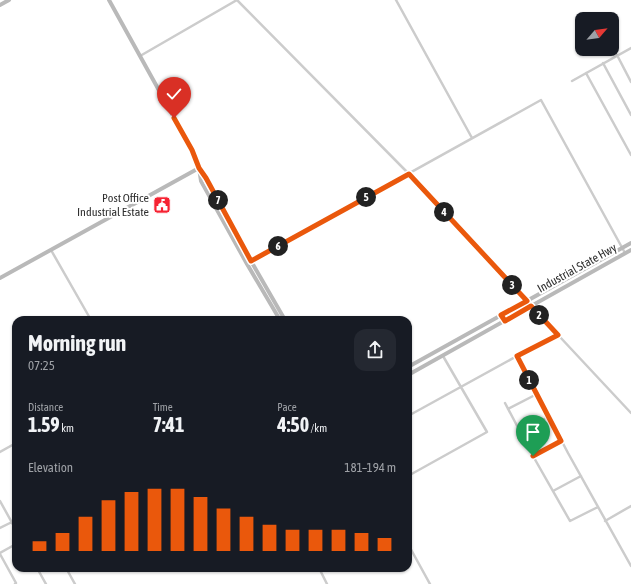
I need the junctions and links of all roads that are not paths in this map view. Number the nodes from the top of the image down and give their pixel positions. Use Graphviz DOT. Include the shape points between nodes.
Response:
graph roads {
  1 [pos="9,0"];
  2 [pos="109,0"];
  3 [pos="237,0"];
  4 [pos="396,0"];
  5 [pos="0,5"];
  6 [pos="631,48"];
  7 [pos="619,54"];
  8 [pos="140,56"];
  9 [pos="615,56"];
  10 [pos="618,56"];
  11 [pos="603,63"];
  12 [pos="586,73"];
  13 [pos="572,81"];
  14 [pos="631,82"];
  15 [pos="630,112"];
  16 [pos="472,138"];
  17 [pos="631,155"];
  18 [pos="199,168"];
  19 [pos="409,174"];
  20 [pos="631,243"];
  21 [pos="622,248"];
  22 [pos="51,250"];
  23 [pos="631,250"];
  24 [pos="625,253"];
  25 [pos="249,262"];
  26 [pos="0,278"];
  27 [pos="555,285"];
  28 [pos="558,291"];
  29 [pos="527,301"];
  30 [pos="531,306"];
  31 [pos="501,315"];
  32 [pos="88,316"];
  33 [pos="278,316"];
  34 [pos="283,316"];
  35 [pos="505,321"];
  36 [pos="558,335"];
  37 [pos="443,356"];
  38 [pos="517,356"];
  39 [pos="412,365"];
  40 [pos="412,373"];
  41 [pos="460,387"];
  42 [pos="537,394"];
  43 [pos="505,403"];
  44 [pos="508,409"];
  45 [pos="631,413"];
  46 [pos="412,414"];
  47 [pos="549,417"];
  48 [pos="520,431"];
  49 [pos="561,441"];
  50 [pos="12,445"];
  51 [pos="0,452"];
  52 [pos="533,456"];
  53 [pos="412,474"];
  54 [pos="581,476"];
  55 [pos="553,491"];
  56 [pos="0,503"];
  57 [pos="631,506"];
  58 [pos="598,507"];
  59 [pos="606,521"];
  60 [pos="12,523"];
  61 [pos="0,528"];
  62 [pos="12,546"];
  63 [pos="412,551"];
  64 [pos="0,553"];
  65 [pos="631,566"];
  66 [pos="39,572"];
  67 [pos="68,572"];
  68 [pos="321,572"];
  69 [pos="16,584"];
  70 [pos="46,584"];
  71 [pos="75,584"];
  72 [pos="328,584"];
  73 [pos="430,584"];
  1 -- 5 [label="main road"];
  2 -- 8 [label="main road"];
  3 -- 8 [label="street"];
  3 -- 19 [label="street"];
  4 -- 16 [label="street"];
  6 -- 7 [label="street"];
  8 -- 18 [label="main road" via="192,150"];
  9 -- 11 [label="street"];
  10 -- 14 [label="street"];
  11 -- 12 [label="street"];
  11 -- 15 [label="street"];
  12 -- 13 [label="street"];
  12 -- 17 [label="street"];
  16 -- 19 [label="street"];
  16 -- 21 [label="street" via="541,100"];
  18 -- 22 [label="main road"];
  18 -- 25 [label="main road"];
  19 -- 25 [label="street"];
  19 -- 29 [label="street"];
  20 -- 21 [label="main road, Industrial State Hwy"];
  21 -- 24 [label="street"];
  21 -- 27 [label="main road, Industrial State Hwy"];
  22 -- 26 [label="main road"];
  22 -- 32 [label="street"];
  23 -- 24 [label="main road, Industrial State Hwy"];
  24 -- 28 [label="main road, Industrial State Hwy"];
  25 -- 33 [label="main road"];
  25 -- 34 [label="main road"];
  27 -- 28 [label="main road"];
  27 -- 29 [label="main road, Industrial State Hwy"];
  28 -- 30 [label="main road, Industrial State Hwy"];
  29 -- 31 [label="main road, Industrial State Hwy"];
  30 -- 35 [label="main road, Industrial State Hwy"];
  30 -- 36 [label="street"];
  31 -- 35 [label="main road"];
  31 -- 39 [label="main road, Industrial State Hwy"];
  35 -- 37 [label="main road, Industrial State Hwy"];
  36 -- 38 [label="street"];
  36 -- 45 [label="street"];
  37 -- 40 [label="main road, Industrial State Hwy"];
  37 -- 41 [label="street"];
  38 -- 41 [label="street"];
  38 -- 42 [label="street"];
  41 -- 46 [label="street"];
  41 -- 53 [label="street" via="487,432"];
  42 -- 44 [label="street"];
  42 -- 47 [label="street"];
  43 -- 44 [label="street"];
  44 -- 48 [label="street"];
  47 -- 48 [label="street"];
  47 -- 49 [label="street"];
  48 -- 52 [label="street"];
  49 -- 52 [label="street"];
  49 -- 54 [label="street"];
  50 -- 51 [label="street"];
  52 -- 55 [label="street"];
  54 -- 55 [label="street"];
  54 -- 58 [label="street"];
  55 -- 58 [label="street" via="570,521"];
  56 -- 60 [label="street"];
  57 -- 59 [label="street"];
  58 -- 59 [label="street"];
  59 -- 65 [label="street"];
  60 -- 61 [label="street"];
  62 -- 64 [label="street"];
  63 -- 73 [label="street"];
  64 -- 69 [label="street"];
  66 -- 70 [label="street"];
  67 -- 71 [label="street"];
  68 -- 72 [label="street"];
}
